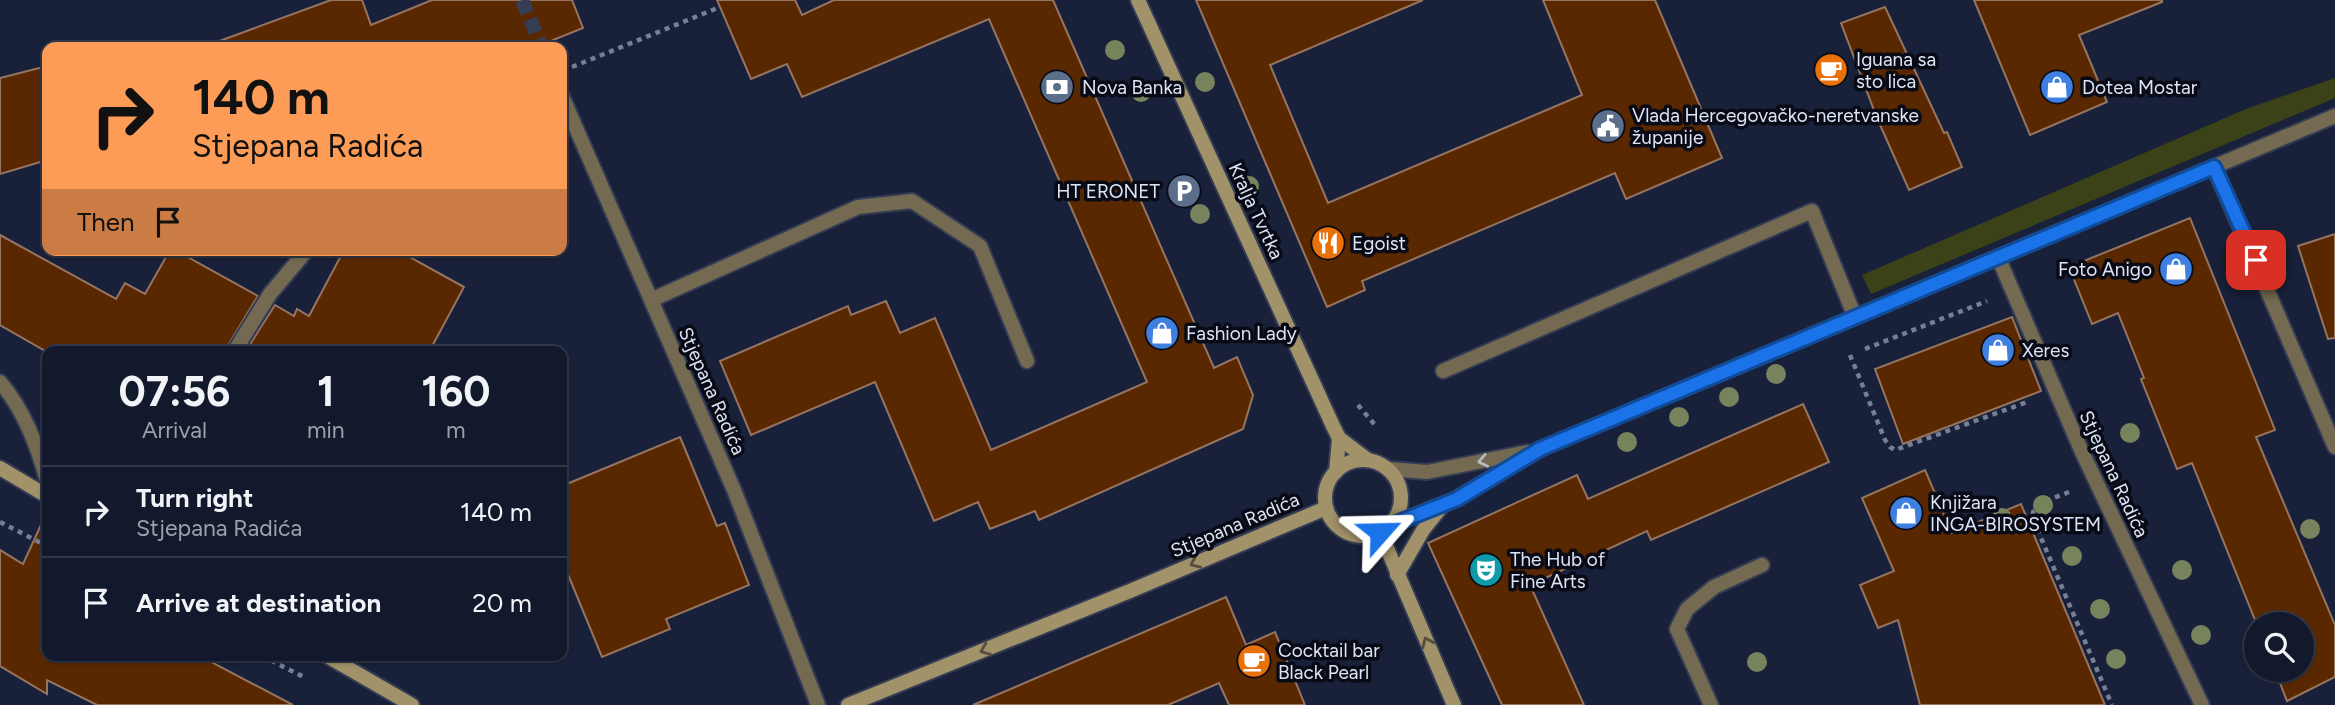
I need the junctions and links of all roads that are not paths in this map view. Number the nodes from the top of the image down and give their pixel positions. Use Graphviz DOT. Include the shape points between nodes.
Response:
graph roads {
  1 [pos="1138,0"];
  2 [pos="567,107"];
  3 [pos="2335,116"];
  4 [pos="2214,167"];
  5 [pos="302,256"];
  6 [pos="1998,257"];
  7 [pos="651,300"];
  8 [pos="1855,317"];
  9 [pos="238,346"];
  10 [pos="1027,361"];
  11 [pos="1443,371"];
  12 [pos="0,382"];
  13 [pos="1339,438"];
  14 [pos="2335,447"];
  15 [pos="1540,449"];
  16 [pos="1368,460"];
  17 [pos="42,462"];
  18 [pos="0,468"];
  19 [pos="1389,470"];
  20 [pos="1336,472"];
  21 [pos="42,493"];
  22 [pos="1443,505"];
  23 [pos="1326,508"];
  24 [pos="1385,529"];
  25 [pos="1762,565"];
  26 [pos="1397,575"];
  27 [pos="336,661"];
  28 [pos="412,705"];
  29 [pos="818,705"];
  30 [pos="848,705"];
  31 [pos="1454,705"];
  32 [pos="1711,705"];
  33 [pos="2202,705"];
  1 -- 13 [label="street, Kralja Tvrtka"];
  2 -- 7 [label="street, Stjepana Radića"];
  3 -- 4 [label="street"];
  4 -- 6 [label="street"];
  4 -- 14 [label="street"];
  5 -- 9 [label="street" via="270,294"];
  6 -- 8 [label="street"];
  6 -- 33 [label="street, Stjepana Radića" via="2096,481"];
  7 -- 10 [label="street" via="859,207 912,201 980,246"];
  7 -- 29 [label="street, Stjepana Radića" via="734,490"];
  8 -- 11 [label="street" via="1812,211"];
  8 -- 15 [label="street"];
  12 -- 17 [label="street" via="24,416"];
  13 -- 16 [label="street"];
  13 -- 20 [label="street"];
  15 -- 19 [label="street, one-way" via="1427,472"];
  15 -- 22 [label="street"];
  16 -- 19 [label="street"];
  16 -- 20 [label="street" via="1356,460"];
  18 -- 21 [label="street"];
  19 -- 24 [label="street" via="1401,491 1398,516"];
  20 -- 23 [label="street" via="1328,482"];
  22 -- 24 [label="street"];
  22 -- 26 [label="street"];
  23 -- 24 [label="street" via="1341,529 1354,535"];
  23 -- 30 [label="street, Stjepana Radića, one-way"];
  24 -- 26 [label="street"];
  25 -- 32 [label="street" via="1714,587 1687,609 1677,629"];
  31 -- 26 [label="street, one-way"];
  27 -- 28 [label="street"];
}
